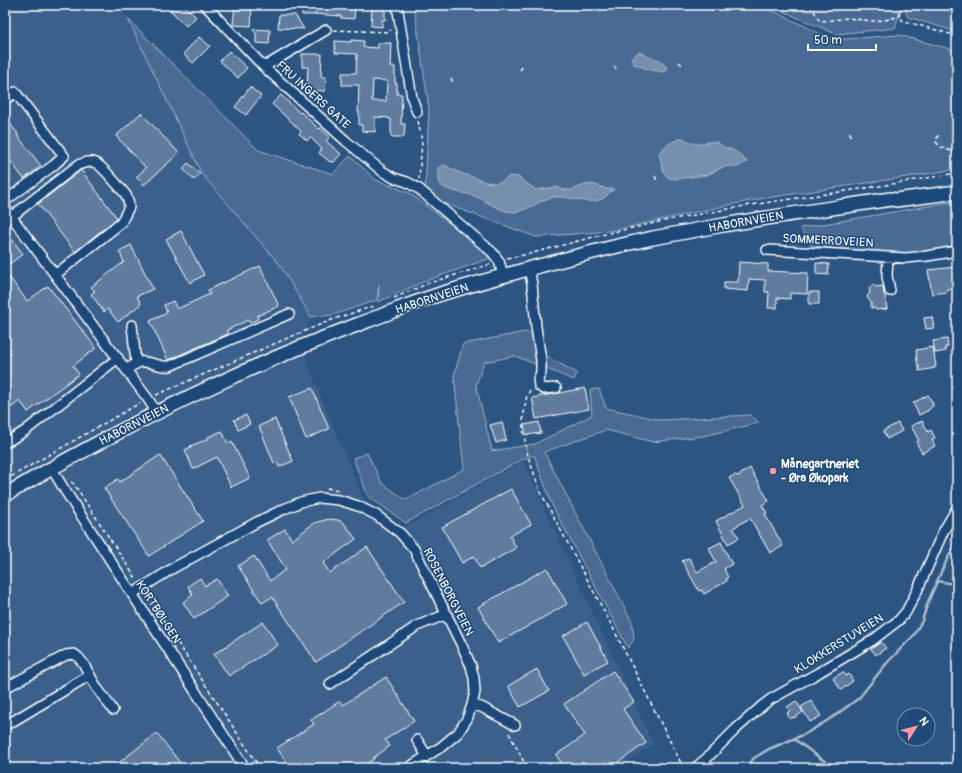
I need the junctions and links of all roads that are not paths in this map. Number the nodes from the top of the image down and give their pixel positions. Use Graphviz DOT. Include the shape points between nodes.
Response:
graph roads {
  1 [pos="205,5"];
  2 [pos="397,5"];
  3 [pos="326,30"];
  4 [pos="264,67"];
  5 [pos="5,100"];
  6 [pos="417,112"];
  7 [pos="957,185"];
  8 [pos="957,192"];
  9 [pos="891,199"];
  10 [pos="5,201"];
  11 [pos="5,208"];
  12 [pos="11,217"];
  13 [pos="767,250"];
  14 [pos="957,251"];
  15 [pos="888,256"];
  16 [pos="528,268"];
  17 [pos="55,275"];
  18 [pos="503,275"];
  19 [pos="890,291"];
  20 [pos="289,314"];
  21 [pos="132,325"];
  22 [pos="118,358"];
  23 [pos="136,364"];
  24 [pos="127,370"];
  25 [pos="556,388"];
  26 [pos="157,413"];
  27 [pos="5,443"];
  28 [pos="52,469"];
  29 [pos="5,495"];
  30 [pos="957,508"];
  31 [pos="132,594"];
  32 [pos="447,614"];
  33 [pos="90,675"];
  34 [pos="330,684"];
  35 [pos="5,688"];
  36 [pos="472,705"];
  37 [pos="113,710"];
  38 [pos="5,724"];
  39 [pos="515,725"];
  40 [pos="417,740"];
  41 [pos="427,756"];
  42 [pos="245,768"];
  43 [pos="408,768"];
  44 [pos="695,768"];
  1 -- 4 [label="street, FRU INGERS GATE"];
  2 -- 6 [label="street" via="412,98"];
  3 -- 4 [label="street, FRU INGERS GATE"];
  4 -- 18 [label="street, FRU INGERS GATE" via="382,171 419,189 492,252 499,262"];
  5 -- 10 [label="street" via="15,92 64,156"];
  7 -- 9 [label="highway, HABORNVEIEN"];
  8 -- 9 [label="highway, HABORNVEIEN"];
  9 -- 16 [label="highway, HABORNVEIEN" via="655,238"];
  11 -- 12 [label="street"];
  12 -- 17 [label="street"];
  12 -- 17 [label="street" via="78,165 86,162 97,163 126,195 129,207 121,223"];
  13 -- 15 [label="street, SOMMERROVEIEN"];
  14 -- 15 [label="street, SOMMERROVEIEN" via="906,258"];
  15 -- 19 [label="street, SOMMERROVEIEN" via="887,276"];
  16 -- 18 [label="highway, HABORNVEIEN"];
  16 -- 25 [label="street" via="541,360 539,386 543,389"];
  17 -- 22 [label="street"];
  18 -- 26 [label="highway, HABORNVEIEN" via="408,305 337,332"];
  20 -- 23 [label="street" via="170,366 162,367 144,362"];
  21 -- 23 [label="street"];
  22 -- 24 [label="street"];
  22 -- 27 [label="street" via="25,431"];
  23 -- 24 [label="street"];
  24 -- 26 [label="street"];
  26 -- 28 [label="highway, HABORNVEIEN"];
  28 -- 29 [label="highway, HABORNVEIEN"];
  28 -- 31 [label="street, KORTBØLGEN"];
  30 -- 44 [label="street, KLOKKERSTUVEIEN" via="942,532 917,591 899,620 873,640 763,704"];
  31 -- 32 [label="street, ROSENBORGVEIEN" via="257,522 301,502 319,498 340,500 358,506 376,515 400,533 414,549"];
  31 -- 42 [label="street, KORTBØLGEN"];
  32 -- 34 [label="street" via="417,626"];
  32 -- 36 [label="street, ROSENBORGVEIEN" via="471,666 475,692"];
  33 -- 35 [label="street" via="78,657 66,654"];
  33 -- 37 [label="street"];
  33 -- 38 [label="street"];
  36 -- 39 [label="street"];
  36 -- 41 [label="street, ROSENBORGVEIEN" via="458,733"];
  40 -- 41 [label="street"];
  41 -- 43 [label="street, ROSENBORGVEIEN"];
}
